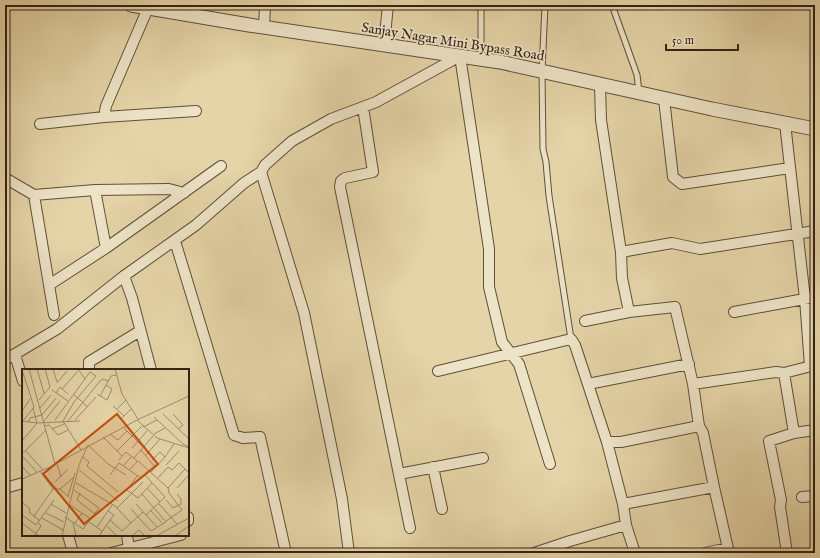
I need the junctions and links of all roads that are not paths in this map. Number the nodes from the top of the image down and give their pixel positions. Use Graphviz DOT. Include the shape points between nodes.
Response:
graph roads {
  1 [pos="265,5"];
  2 [pos="388,5"];
  3 [pos="481,5"];
  4 [pos="545,5"];
  5 [pos="612,5"];
  6 [pos="139,6"];
  7 [pos="264,27"];
  8 [pos="384,45"];
  9 [pos="460,56"];
  10 [pos="481,60"];
  11 [pos="542,72"];
  12 [pos="600,84"];
  13 [pos="639,93"];
  14 [pos="664,99"];
  15 [pos="363,107"];
  16 [pos="196,111"];
  17 [pos="104,117"];
  18 [pos="785,123"];
  19 [pos="40,124"];
  20 [pos="815,129"];
  21 [pos="221,166"];
  22 [pos="790,168"];
  23 [pos="260,172"];
  24 [pos="5,178"];
  25 [pos="95,190"];
  26 [pos="184,193"];
  27 [pos="34,196"];
  28 [pos="815,231"];
  29 [pos="797,234"];
  30 [pos="175,241"];
  31 [pos="106,248"];
  32 [pos="621,252"];
  33 [pos="124,276"];
  34 [pos="49,285"];
  35 [pos="810,298"];
  36 [pos="629,312"];
  37 [pos="734,312"];
  38 [pos="54,315"];
  39 [pos="585,321"];
  40 [pos="140,331"];
  41 [pos="571,339"];
  42 [pos="511,354"];
  43 [pos="15,355"];
  44 [pos="5,360"];
  45 [pos="689,364"];
  46 [pos="813,366"];
  47 [pos="89,369"];
  48 [pos="151,369"];
  49 [pos="438,371"];
  50 [pos="784,372"];
  51 [pos="22,378"];
  52 [pos="588,384"];
  53 [pos="693,384"];
  54 [pos="699,426"];
  55 [pos="815,430"];
  56 [pos="794,433"];
  57 [pos="607,442"];
  58 [pos="483,458"];
  59 [pos="550,464"];
  60 [pos="433,467"];
  61 [pos="399,474"];
  62 [pos="22,483"];
  63 [pos="714,487"];
  64 [pos="5,488"];
  65 [pos="815,496"];
  66 [pos="802,497"];
  67 [pos="623,504"];
  68 [pos="442,509"];
  69 [pos="626,525"];
  70 [pos="410,528"];
  71 [pos="68,536"];
  72 [pos="127,536"];
  73 [pos="177,536"];
  74 [pos="129,548"];
  75 [pos="729,550"];
  76 [pos="73,553"];
  77 [pos="111,553"];
  78 [pos="286,553"];
  79 [pos="349,553"];
  80 [pos="534,553"];
  81 [pos="635,553"];
  82 [pos="705,553"];
  83 [pos="787,553"];
  1 -- 7 [label="street"];
  2 -- 8 [label="street"];
  3 -- 10 [label="lane"];
  4 -- 11 [label="lane"];
  5 -- 13 [label="lane" via="637,75"];
  6 -- 7 [label="street, Sanjay Nagar Mini Bypass Road"];
  6 -- 17 [label="street"];
  7 -- 8 [label="street, Sanjay Nagar Mini Bypass Road"];
  8 -- 9 [label="street, Sanjay Nagar Mini Bypass Road"];
  9 -- 10 [label="street, Sanjay Nagar Mini Bypass Road"];
  9 -- 15 [label="street"];
  9 -- 42 [label="street" via="490,249 489,287 502,342"];
  10 -- 11 [label="street, Sanjay Nagar Mini Bypass Road"];
  11 -- 12 [label="street, Sanjay Nagar Mini Bypass Road"];
  11 -- 41 [label="lane" via="543,149"];
  12 -- 13 [label="street, Sanjay Nagar Mini Bypass Road"];
  12 -- 32 [label="street" via="601,120"];
  13 -- 14 [label="street, Sanjay Nagar Mini Bypass Road"];
  14 -- 18 [label="street, Sanjay Nagar Mini Bypass Road"];
  14 -- 22 [label="street" via="673,177 682,184"];
  15 -- 23 [label="street" via="331,119 292,141"];
  15 -- 61 [label="street" via="373,172 345,178 341,181 340,187"];
  16 -- 17 [label="street"];
  17 -- 19 [label="street"];
  18 -- 20 [label="street, Sanjay Nagar Mini Bypass Road"];
  18 -- 22 [label="street"];
  21 -- 26 [label="street"];
  22 -- 29 [label="street"];
  23 -- 30 [label="street"];
  23 -- 79 [label="street" via="304,313 342,499"];
  24 -- 27 [label="street"];
  25 -- 26 [label="street" via="169,189"];
  25 -- 27 [label="street"];
  25 -- 31 [label="street"];
  26 -- 31 [label="street"];
  27 -- 34 [label="street"];
  28 -- 29 [label="street"];
  29 -- 32 [label="street" via="700,249 672,243"];
  29 -- 35 [label="street"];
  30 -- 33 [label="street"];
  30 -- 78 [label="street" via="234,435 243,438 260,437"];
  31 -- 34 [label="street"];
  32 -- 36 [label="street" via="622,278"];
  33 -- 40 [label="street"];
  33 -- 43 [label="street" via="57,329"];
  34 -- 38 [label="street"];
  35 -- 37 [label="street"];
  35 -- 46 [label="street"];
  36 -- 39 [label="street"];
  36 -- 45 [label="street" via="676,307"];
  40 -- 47 [label="street" via="89,362"];
  40 -- 48 [label="street"];
  41 -- 42 [label="street"];
  41 -- 52 [label="street"];
  42 -- 49 [label="street"];
  42 -- 59 [label="street" via="519,364"];
  43 -- 44 [label="street"];
  43 -- 51 [label="street"];
  45 -- 52 [label="street"];
  45 -- 53 [label="street"];
  46 -- 50 [label="street"];
  50 -- 53 [label="street"];
  50 -- 56 [label="street"];
  52 -- 57 [label="street"];
  53 -- 54 [label="street"];
  54 -- 57 [label="street" via="621,442"];
  54 -- 63 [label="street" via="703,433"];
  55 -- 56 [label="street"];
  56 -- 83 [label="street" via="769,441 781,500"];
  57 -- 67 [label="street"];
  58 -- 60 [label="street"];
  60 -- 61 [label="street"];
  60 -- 68 [label="street"];
  61 -- 70 [label="street"];
  62 -- 64 [label="street"];
  63 -- 67 [label="street"];
  63 -- 75 [label="street"];
  65 -- 66 [label="street"];
  67 -- 69 [label="street"];
  69 -- 80 [label="street"];
  69 -- 81 [label="street"];
  71 -- 76 [label="street"];
  72 -- 74 [label="street"];
  73 -- 74 [label="street"];
  74 -- 77 [label="street"];
  75 -- 82 [label="street"];
}
